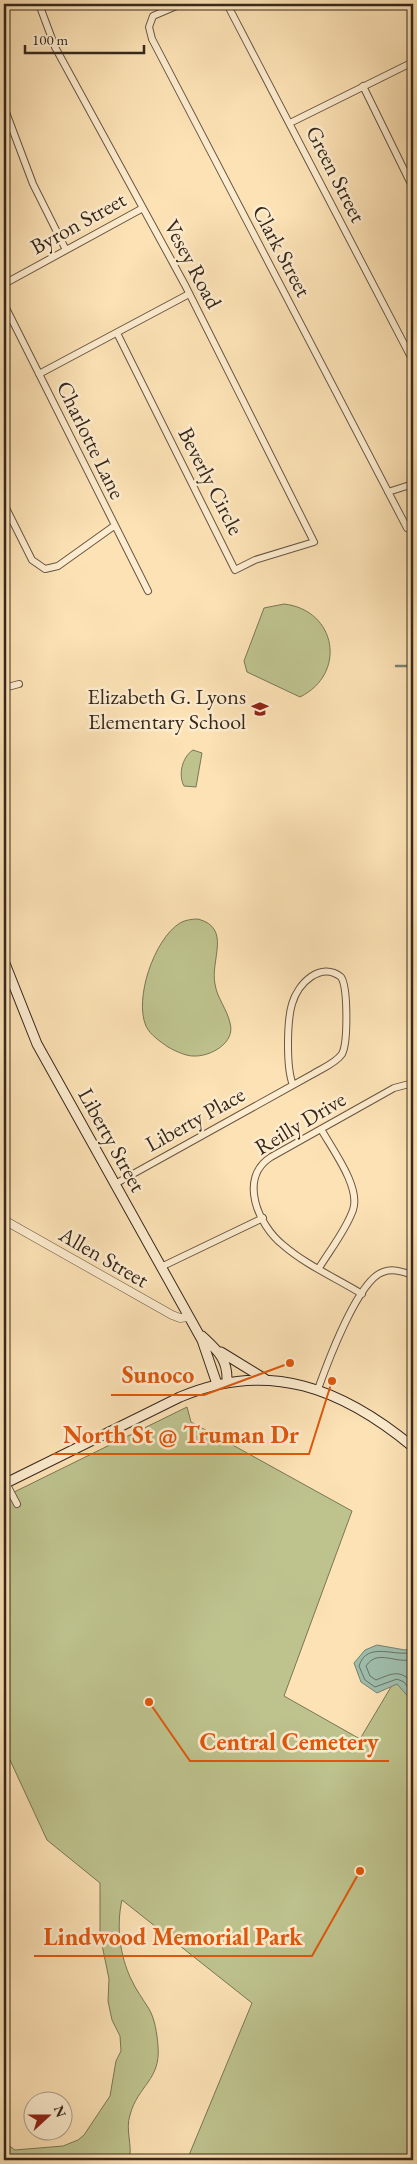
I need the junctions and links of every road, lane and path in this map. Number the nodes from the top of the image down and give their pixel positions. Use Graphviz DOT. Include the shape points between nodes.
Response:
graph roads {
  1 [pos="39,4"];
  2 [pos="181,4"];
  3 [pos="227,4"];
  4 [pos="413,62"];
  5 [pos="363,86"];
  6 [pos="4,107"];
  7 [pos="290,123"];
  8 [pos="413,188"];
  9 [pos="143,208"];
  10 [pos="66,250"];
  11 [pos="4,284"];
  12 [pos="189,294"];
  13 [pos="4,304"];
  14 [pos="117,333"];
  15 [pos="413,361"];
  16 [pos="39,374"];
  17 [pos="413,484"];
  18 [pos="388,492"];
  19 [pos="4,504"];
  20 [pos="114,526"];
  21 [pos="407,528"];
  22 [pos="314,542"];
  23 [pos="148,591"];
  24 [pos="19,684"];
  25 [pos="4,688"];
  26 [pos="4,961"];
  27 [pos="413,1084"];
  28 [pos="293,1085"];
  29 [pos="321,1129"];
  30 [pos="115,1184"];
  31 [pos="263,1218"];
  32 [pos="4,1220"];
  33 [pos="162,1267"];
  34 [pos="319,1268"];
  35 [pos="413,1275"];
  36 [pos="362,1294"];
  37 [pos="189,1317"];
  38 [pos="198,1331"];
  39 [pos="218,1350"];
  40 [pos="265,1379"];
  41 [pos="227,1382"];
  42 [pos="217,1384"];
  43 [pos="318,1390"];
  44 [pos="413,1447"];
  45 [pos="5,1483"];
  46 [pos="17,1504"];
  1 -- 9 [label="street, Vesey Road" via="55,47"];
  2 -- 18 [label="street, Clark Street" via="153,16 149,27 152,39"];
  3 -- 7 [label="street, Green Street"];
  4 -- 5 [label="street"];
  5 -- 7 [label="street"];
  5 -- 8 [label="street"];
  6 -- 10 [label="street" via="33,184"];
  7 -- 15 [label="street, Green Street"];
  9 -- 10 [label="street, Byron Street"];
  9 -- 12 [label="street, Vesey Road"];
  10 -- 11 [label="street, Byron Street"];
  12 -- 14 [label="street"];
  12 -- 22 [label="street, Vesey Road"];
  13 -- 16 [label="street, Charlotte Lane"];
  14 -- 16 [label="street"];
  14 -- 22 [label="street, Beverly Circle" via="235,570 255,560"];
  16 -- 20 [label="street, Charlotte Lane"];
  17 -- 18 [label="street"];
  18 -- 21 [label="street, Clark Street"];
  19 -- 20 [label="street" via="32,560 46,569 58,566"];
  20 -- 23 [label="street, Charlotte Lane"];
  24 -- 25 [label="street"];
  26 -- 30 [label="main road, Liberty Street" via="37,1044"];
  27 -- 29 [label="street, Reilly Drive" via="394,1088"];
  28 -- 28 [label="street, Liberty Place" via="335,1061 342,1053 346,987 341,977 331,971 312,975 292,1003 289,1071"];
  28 -- 30 [label="street, Liberty Place"];
  29 -- 31 [label="street, Reilly Drive" via="271,1156 258,1167 252,1188"];
  29 -- 34 [label="street" via="350,1182 355,1201 349,1218"];
  30 -- 33 [label="main road, Liberty Street"];
  31 -- 33 [label="street"];
  31 -- 34 [label="street, Reilly Drive" via="280,1243"];
  32 -- 37 [label="street, Allen Street" via="172,1315"];
  33 -- 37 [label="main road, Liberty Street"];
  34 -- 36 [label="street, Reilly Drive"];
  35 -- 36 [label="street" via="384,1271 373,1278"];
  36 -- 43 [label="street" via="335,1343"];
  37 -- 38 [label="main road, Liberty Street"];
  38 -- 39 [label="main road, Liberty Street"];
  38 -- 42 [label="main road, Liberty Street"];
  39 -- 40 [label="main road"];
  39 -- 41 [label="main road, Liberty Street" via="226,1362"];
  40 -- 41 [label="main road"];
  40 -- 43 [label="main road"];
  41 -- 42 [label="main road"];
  42 -- 45 [label="main road" via="180,1398"];
  43 -- 44 [label="main road" via="370,1415"];
  45 -- 46 [label="street"];
}
